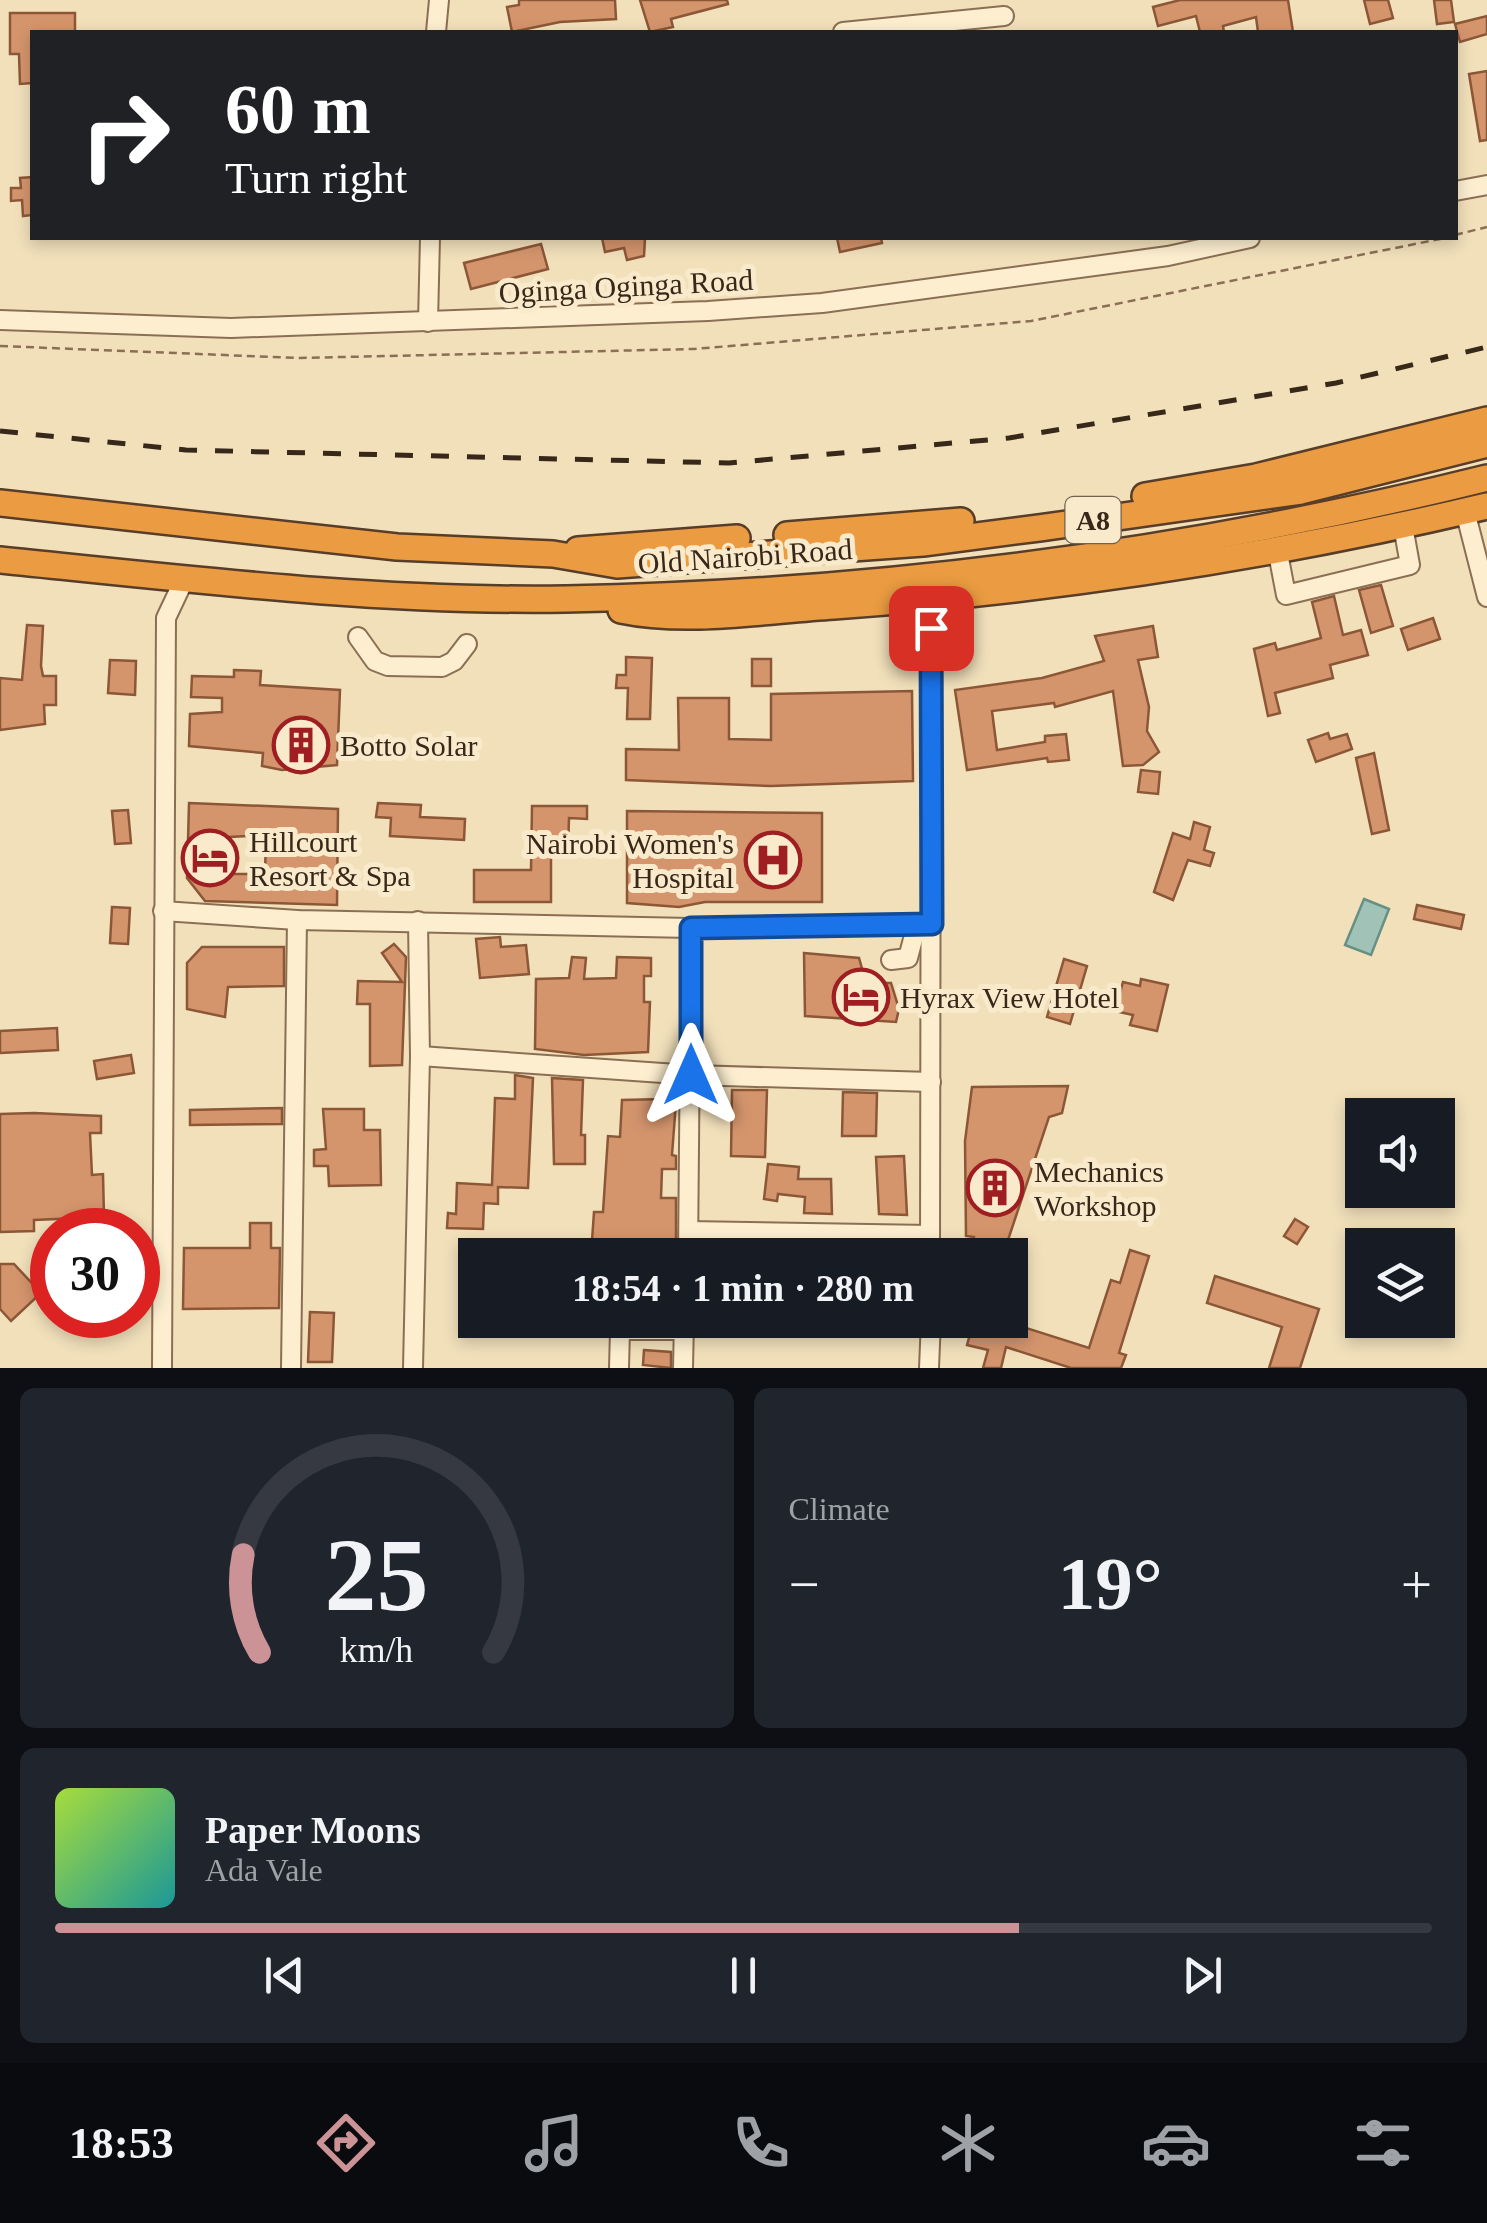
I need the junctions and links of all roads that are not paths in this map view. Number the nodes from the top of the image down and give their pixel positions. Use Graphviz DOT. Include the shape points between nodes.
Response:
graph roads {
  1 [pos="440,0"];
  2 [pos="1004,16"];
  3 [pos="436,30"];
  4 [pos="863,30"];
  5 [pos="1487,185"];
  6 [pos="1458,190"];
  7 [pos="430,240"];
  8 [pos="1241,240"];
  9 [pos="0,320"];
  10 [pos="428,322"];
  11 [pos="1487,420"];
  12 [pos="1487,444"];
  13 [pos="1487,478"];
  14 [pos="0,503"];
  15 [pos="1478,521"];
  16 [pos="1403,526"];
  17 [pos="1277,548"];
  18 [pos="553,554"];
  19 [pos="0,560"];
  20 [pos="183,582"];
  21 [pos="1487,596"];
  22 [pos="564,598"];
  23 [pos="931,628"];
  24 [pos="358,636"];
  25 [pos="466,644"];
  26 [pos="163,911"];
  27 [pos="297,920"];
  28 [pos="418,921"];
  29 [pos="924,924"];
  30 [pos="691,928"];
  31 [pos="891,960"];
  32 [pos="420,1056"];
  33 [pos="691,1075"];
  34 [pos="931,1082"];
  35 [pos="689,1232"];
  36 [pos="930,1235"];
  37 [pos="689,1238"];
  38 [pos="620,1338"];
  39 [pos="684,1338"];
  40 [pos="930,1338"];
  41 [pos="162,1368"];
  42 [pos="291,1368"];
  43 [pos="413,1368"];
  44 [pos="619,1368"];
  45 [pos="683,1368"];
  46 [pos="929,1368"];
  1 -- 3 [label="street"];
  2 -- 4 [label="street"];
  5 -- 6 [label="street"];
  7 -- 10 [label="street"];
  8 -- 10 [label="street, Oginga Oginga Road" via="822,303"];
  9 -- 10 [label="street, Oginga Oginga Road" via="232,328"];
  11 -- 18 [label="highway" via="1256,477 1120,500 935,524 626,543"];
  12 -- 18 [label="highway, Old Nairobi Road / A8" via="1301,491 923,543 617,565"];
  13 -- 22 [label="highway, Old Nairobi Road / A8" via="1230,534 1064,561 918,577"];
  14 -- 18 [label="highway, Old Nairobi Road / A8" via="398,546"];
  15 -- 16 [label="highway"];
  15 -- 21 [label="street"];
  16 -- 17 [label="highway"];
  16 -- 17 [label="street" via="1410,565 1286,595"];
  17 -- 22 [label="highway" via="1143,574 925,600 672,613"];
  19 -- 20 [label="highway, Old Nairobi Road / A8"];
  20 -- 22 [label="highway, Old Nairobi Road / A8"];
  20 -- 26 [label="street" via="166,618"];
  23 -- 29 [label="street"];
  24 -- 25 [label="street" via="388,666 442,667"];
  26 -- 27 [label="street"];
  26 -- 41 [label="street"];
  27 -- 28 [label="street"];
  27 -- 42 [label="street"];
  28 -- 30 [label="street"];
  28 -- 32 [label="street"];
  29 -- 30 [label="street"];
  29 -- 31 [label="street" via="908,958"];
  29 -- 34 [label="street"];
  30 -- 33 [label="street"];
  32 -- 33 [label="street"];
  32 -- 43 [label="street"];
  33 -- 34 [label="street"];
  33 -- 35 [label="street"];
  34 -- 36 [label="street"];
  35 -- 36 [label="street"];
  35 -- 37 [label="street"];
  38 -- 44 [label="street"];
  39 -- 45 [label="street"];
  40 -- 46 [label="street"];
}
